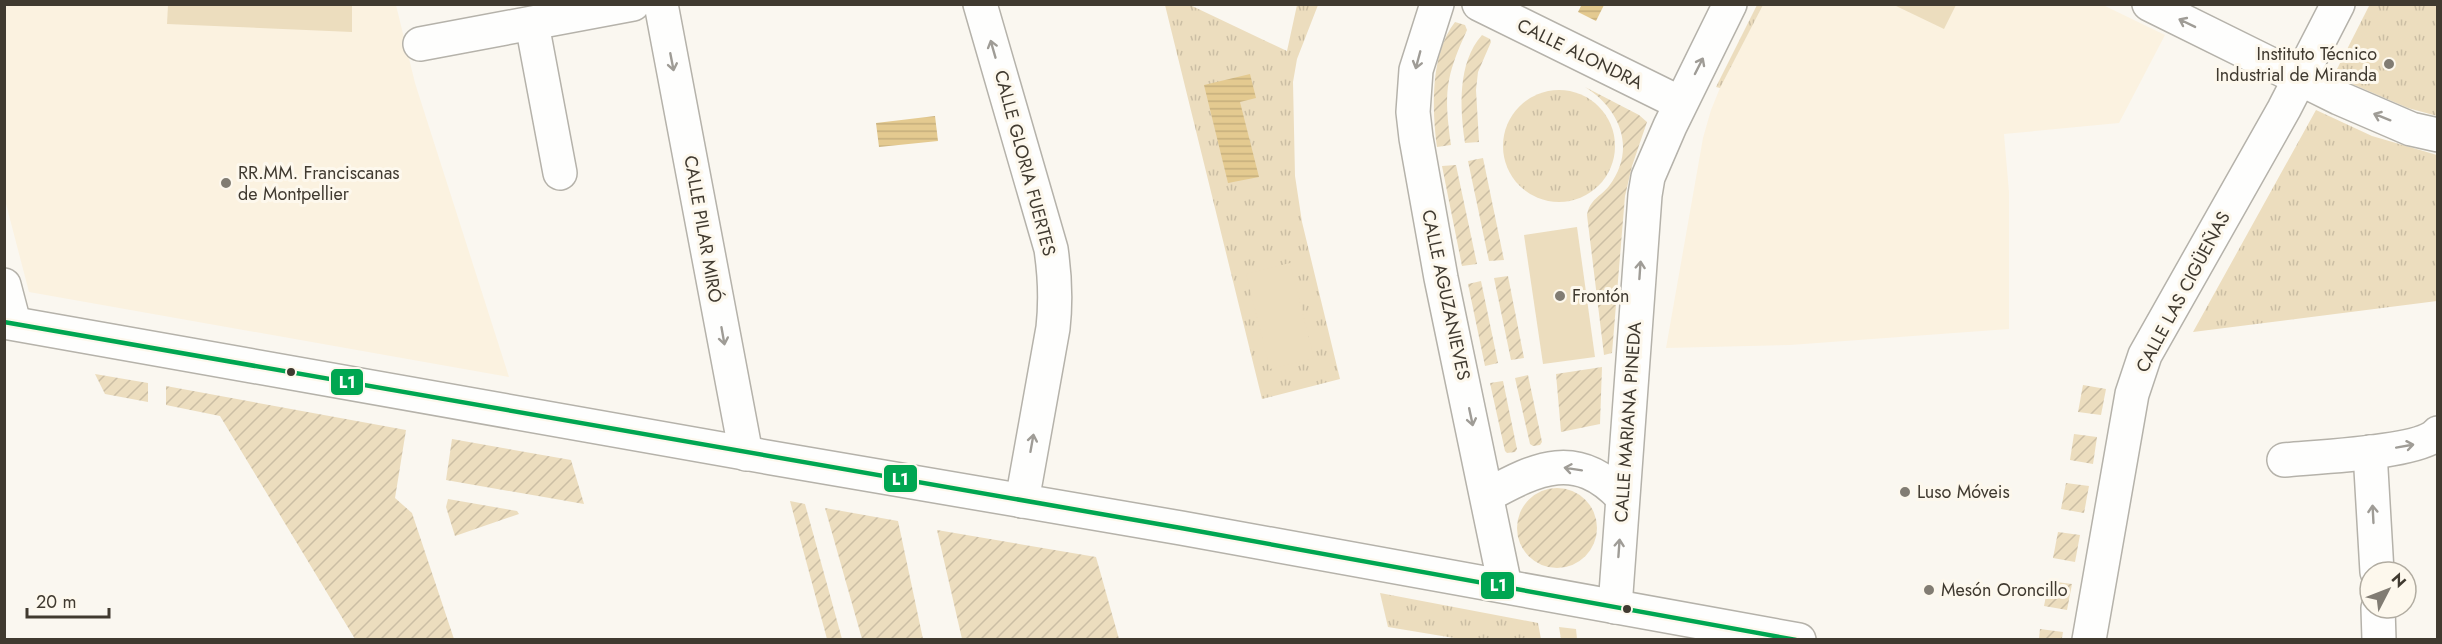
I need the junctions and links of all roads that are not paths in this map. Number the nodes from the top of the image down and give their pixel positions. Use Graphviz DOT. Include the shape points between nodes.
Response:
graph roads {
  1 [pos="661,4"];
  2 [pos="980,4"];
  3 [pos="1437,4"];
  4 [pos="1479,4"];
  5 [pos="1730,4"];
  6 [pos="2149,4"];
  7 [pos="2338,4"];
  8 [pos="633,5"];
  9 [pos="532,24"];
  10 [pos="420,44"];
  11 [pos="2300,79"];
  12 [pos="1680,103"];
  13 [pos="2438,135"];
  14 [pos="560,173"];
  15 [pos="4,285"];
  16 [pos="9,322"];
  17 [pos="2438,433"];
  18 [pos="2370,452"];
  19 [pos="746,454"];
  20 [pos="2284,460"];
  21 [pos="1488,495"];
  22 [pos="1622,497"];
  23 [pos="1022,501"];
  24 [pos="2376,560"];
  25 [pos="1505,586"];
  26 [pos="1615,607"];
  27 [pos="2378,620"];
  28 [pos="1798,639"];
  29 [pos="2089,639"];
  30 [pos="2379,639"];
  1 -- 19 [label="street, CALLE PILAR MIRÓ, one-way"];
  23 -- 2 [label="street, CALLE GLORIA FUERTES, one-way" via="1053,328 1055,279 1051,249"];
  3 -- 21 [label="street, CALLE AGUZANIEVES, one-way" via="1416,70 1413,112 1441,278"];
  4 -- 12 [label="street, CALLE ALONDRA"];
  12 -- 5 [label="street, CALLE MARIANA PINEDA, one-way"];
  11 -- 6 [label="street, one-way"];
  7 -- 11 [label="street, CALLE LAS CIGÜEÑAS"];
  8 -- 9 [label="street"];
  9 -- 10 [label="street"];
  9 -- 14 [label="street"];
  13 -- 11 [label="street, one-way" via="2411,129"];
  11 -- 29 [label="street, CALLE LAS CIGÜEÑAS" via="2145,355 2132,394"];
  22 -- 12 [label="street, CALLE MARIANA PINEDA, one-way" via="1645,195 1653,163"];
  15 -- 16 [label="street"];
  16 -- 19 [label="street"];
  18 -- 17 [label="street, one-way" via="2425,442"];
  18 -- 20 [label="street"];
  24 -- 18 [label="street, one-way"];
  19 -- 23 [label="street"];
  22 -- 21 [label="street, one-way" via="1610,484 1592,474 1552,467"];
  21 -- 25 [label="street, CALLE AGUZANIEVES"];
  26 -- 22 [label="street, CALLE MARIANA PINEDA, one-way"];
  23 -- 25 [label="street"];
  25 -- 26 [label="street"];
  26 -- 28 [label="street"];
  27 -- 30 [label="street"];
}
